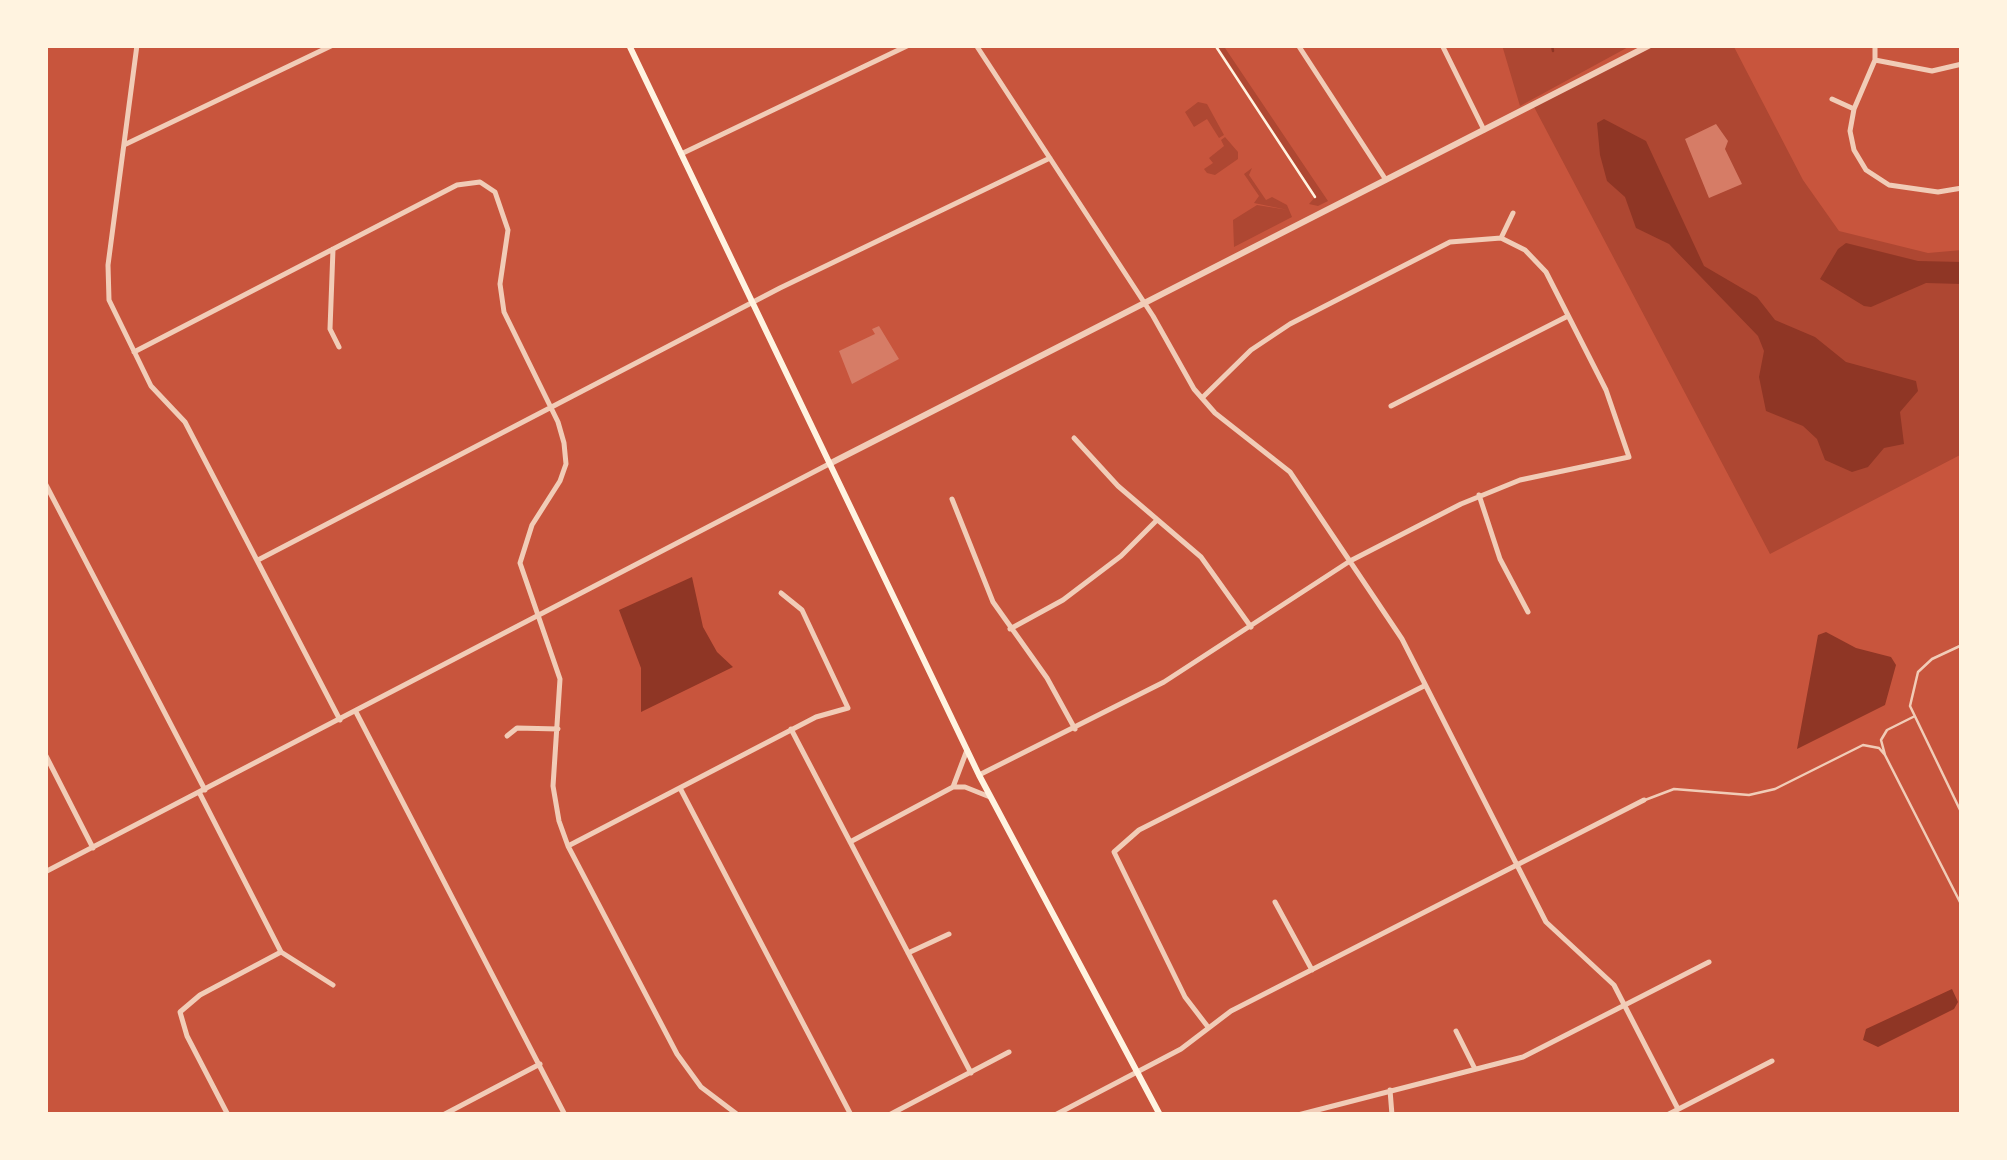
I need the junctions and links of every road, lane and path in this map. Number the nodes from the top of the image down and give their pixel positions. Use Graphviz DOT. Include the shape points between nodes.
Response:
graph roads {
  1 [pos="137,45"];
  2 [pos="334,45"];
  3 [pos="629,45"];
  4 [pos="909,45"];
  5 [pos="976,45"];
  6 [pos="1215,45"];
  7 [pos="1298,45"];
  8 [pos="1442,45"];
  9 [pos="1650,45"];
  10 [pos="1875,45"];
  11 [pos="1875,60"];
  12 [pos="1962,64"];
  13 [pos="1832,99"];
  14 [pos="1854,110"];
  15 [pos="1484,130"];
  16 [pos="124,145"];
  17 [pos="681,154"];
  18 [pos="1050,158"];
  19 [pos="1386,180"];
  20 [pos="1962,188"];
  21 [pos="1315,197"];
  22 [pos="1513,213"];
  23 [pos="1501,238"];
  24 [pos="333,249"];
  25 [pos="752,303"];
  26 [pos="1144,304"];
  27 [pos="1568,316"];
  28 [pos="339,348"];
  29 [pos="134,352"];
  30 [pos="1202,398"];
  31 [pos="1391,406"];
  32 [pos="552,408"];
  33 [pos="1074,438"];
  34 [pos="829,464"];
  35 [pos="45,483"];
  36 [pos="1479,495"];
  37 [pos="952,499"];
  38 [pos="1157,520"];
  39 [pos="258,560"];
  40 [pos="1350,560"];
  41 [pos="781,593"];
  42 [pos="1528,612"];
  43 [pos="538,617"];
  44 [pos="1251,627"];
  45 [pos="1010,629"];
  46 [pos="1962,645"];
  47 [pos="1424,686"];
  48 [pos="356,712"];
  49 [pos="1913,718"];
  50 [pos="340,720"];
  51 [pos="558,729"];
  52 [pos="1075,729"];
  53 [pos="791,730"];
  54 [pos="506,736"];
  55 [pos="967,750"];
  56 [pos="45,754"];
  57 [pos="1885,755"];
  58 [pos="978,775"];
  59 [pos="954,787"];
  60 [pos="680,788"];
  61 [pos="202,791"];
  62 [pos="990,797"];
  63 [pos="1644,800"];
  64 [pos="1962,814"];
  65 [pos="850,842"];
  66 [pos="568,846"];
  67 [pos="93,848"];
  68 [pos="1516,865"];
  69 [pos="45,872"];
  70 [pos="1274,902"];
  71 [pos="1962,906"];
  72 [pos="949,934"];
  73 [pos="281,952"];
  74 [pos="908,953"];
  75 [pos="1709,962"];
  76 [pos="1312,970"];
  77 [pos="333,985"];
  78 [pos="1625,1005"];
  79 [pos="1208,1028"];
  80 [pos="1456,1031"];
  81 [pos="1010,1052"];
  82 [pos="1772,1061"];
  83 [pos="540,1064"];
  84 [pos="1476,1069"];
  85 [pos="971,1073"];
  86 [pos="1137,1073"];
  87 [pos="1390,1090"];
  88 [pos="1678,1109"];
  89 [pos="228,1115"];
  90 [pos="443,1115"];
  91 [pos="566,1115"];
  92 [pos="738,1115"];
  93 [pos="850,1115"];
  94 [pos="889,1115"];
  95 [pos="1054,1115"];
  96 [pos="1160,1115"];
  97 [pos="1298,1115"];
  98 [pos="1392,1115"];
  99 [pos="1667,1115"];
  1 -- 16 [label="street"];
  2 -- 16 [label="street"];
  3 -- 17 [label="main road"];
  4 -- 17 [label="street"];
  5 -- 18 [label="street"];
  6 -- 21 [label="path"];
  7 -- 19 [label="street"];
  8 -- 15 [label="street"];
  9 -- 15 [label="street"];
  10 -- 11 [label="street"];
  11 -- 12 [label="street" via="1932,71"];
  11 -- 14 [label="street"];
  13 -- 14 [label="street"];
  14 -- 20 [label="street" via="1854,150 1874,176 1925,190"];
  15 -- 19 [label="street"];
  16 -- 29 [label="street" via="106,286"];
  17 -- 25 [label="main road"];
  18 -- 25 [label="street"];
  18 -- 26 [label="street"];
  19 -- 26 [label="street"];
  22 -- 23 [label="street"];
  23 -- 27 [label="street" via="1537,261"];
  23 -- 30 [label="street" via="1450,242 1290,324 1251,350"];
  24 -- 28 [label="street" via="330,329"];
  24 -- 29 [label="street"];
  24 -- 32 [label="street" via="457,185 480,182 499,198 507,222 504,312"];
  25 -- 32 [label="street"];
  25 -- 34 [label="main road"];
  26 -- 30 [label="street"];
  26 -- 34 [label="street"];
  27 -- 31 [label="street"];
  27 -- 36 [label="street" via="1615,410 1629,457"];
  29 -- 39 [label="street" via="154,389 185,422"];
  30 -- 40 [label="street" via="1290,472"];
  32 -- 39 [label="street"];
  32 -- 43 [label="street" via="566,464 532,525 520,563"];
  33 -- 38 [label="street"];
  34 -- 43 [label="street"];
  34 -- 55 [label="main road"];
  35 -- 61 [label="street"];
  36 -- 40 [label="street"];
  36 -- 42 [label="street" via="1500,560"];
  37 -- 45 [label="street" via="983,581"];
  38 -- 44 [label="street" via="1201,556"];
  38 -- 45 [label="street" via="1063,600"];
  39 -- 50 [label="street"];
  40 -- 44 [label="street"];
  40 -- 47 [label="street"];
  41 -- 53 [label="street" via="802,610 848,708"];
  43 -- 48 [label="street"];
  43 -- 51 [label="street" via="558,670"];
  44 -- 52 [label="street"];
  45 -- 52 [label="street"];
  46 -- 49 [label="lane" via="1918,672 1911,690"];
  47 -- 68 [label="street"];
  47 -- 79 [label="street" via="1139,830 1114,852"];
  48 -- 50 [label="street"];
  48 -- 83 [label="street"];
  49 -- 57 [label="lane" via="1886,730"];
  49 -- 64 [label="lane"];
  50 -- 61 [label="street"];
  51 -- 54 [label="street" via="517,728"];
  51 -- 66 [label="street" via="554,786"];
  52 -- 58 [label="street"];
  53 -- 60 [label="street"];
  53 -- 65 [label="street"];
  55 -- 58 [label="main road"];
  55 -- 59 [label="street"];
  56 -- 67 [label="street"];
  57 -- 63 [label="lane" via="1863,745 1776,789 1749,795 1674,789"];
  57 -- 71 [label="lane"];
  58 -- 62 [label="main road"];
  59 -- 62 [label="street"];
  59 -- 65 [label="street"];
  60 -- 66 [label="street"];
  60 -- 93 [label="street"];
  61 -- 67 [label="street"];
  61 -- 73 [label="street"];
  62 -- 86 [label="main road"];
  63 -- 68 [label="street"];
  65 -- 74 [label="street"];
  66 -- 92 [label="street" via="686,1068"];
  67 -- 69 [label="street"];
  68 -- 76 [label="street"];
  68 -- 78 [label="street" via="1553,932 1605,976"];
  70 -- 76 [label="street"];
  72 -- 74 [label="street"];
  73 -- 77 [label="street"];
  73 -- 89 [label="street" via="180,1012"];
  74 -- 85 [label="street"];
  75 -- 78 [label="street"];
  76 -- 79 [label="street"];
  78 -- 84 [label="street" via="1523,1057"];
  78 -- 88 [label="street"];
  79 -- 86 [label="street"];
  80 -- 84 [label="street"];
  81 -- 85 [label="street"];
  82 -- 88 [label="street"];
  83 -- 90 [label="street"];
  83 -- 91 [label="street"];
  84 -- 87 [label="street"];
  85 -- 94 [label="street"];
  86 -- 95 [label="street"];
  86 -- 96 [label="main road"];
  87 -- 97 [label="street"];
  87 -- 98 [label="street"];
  88 -- 99 [label="street"];
}
